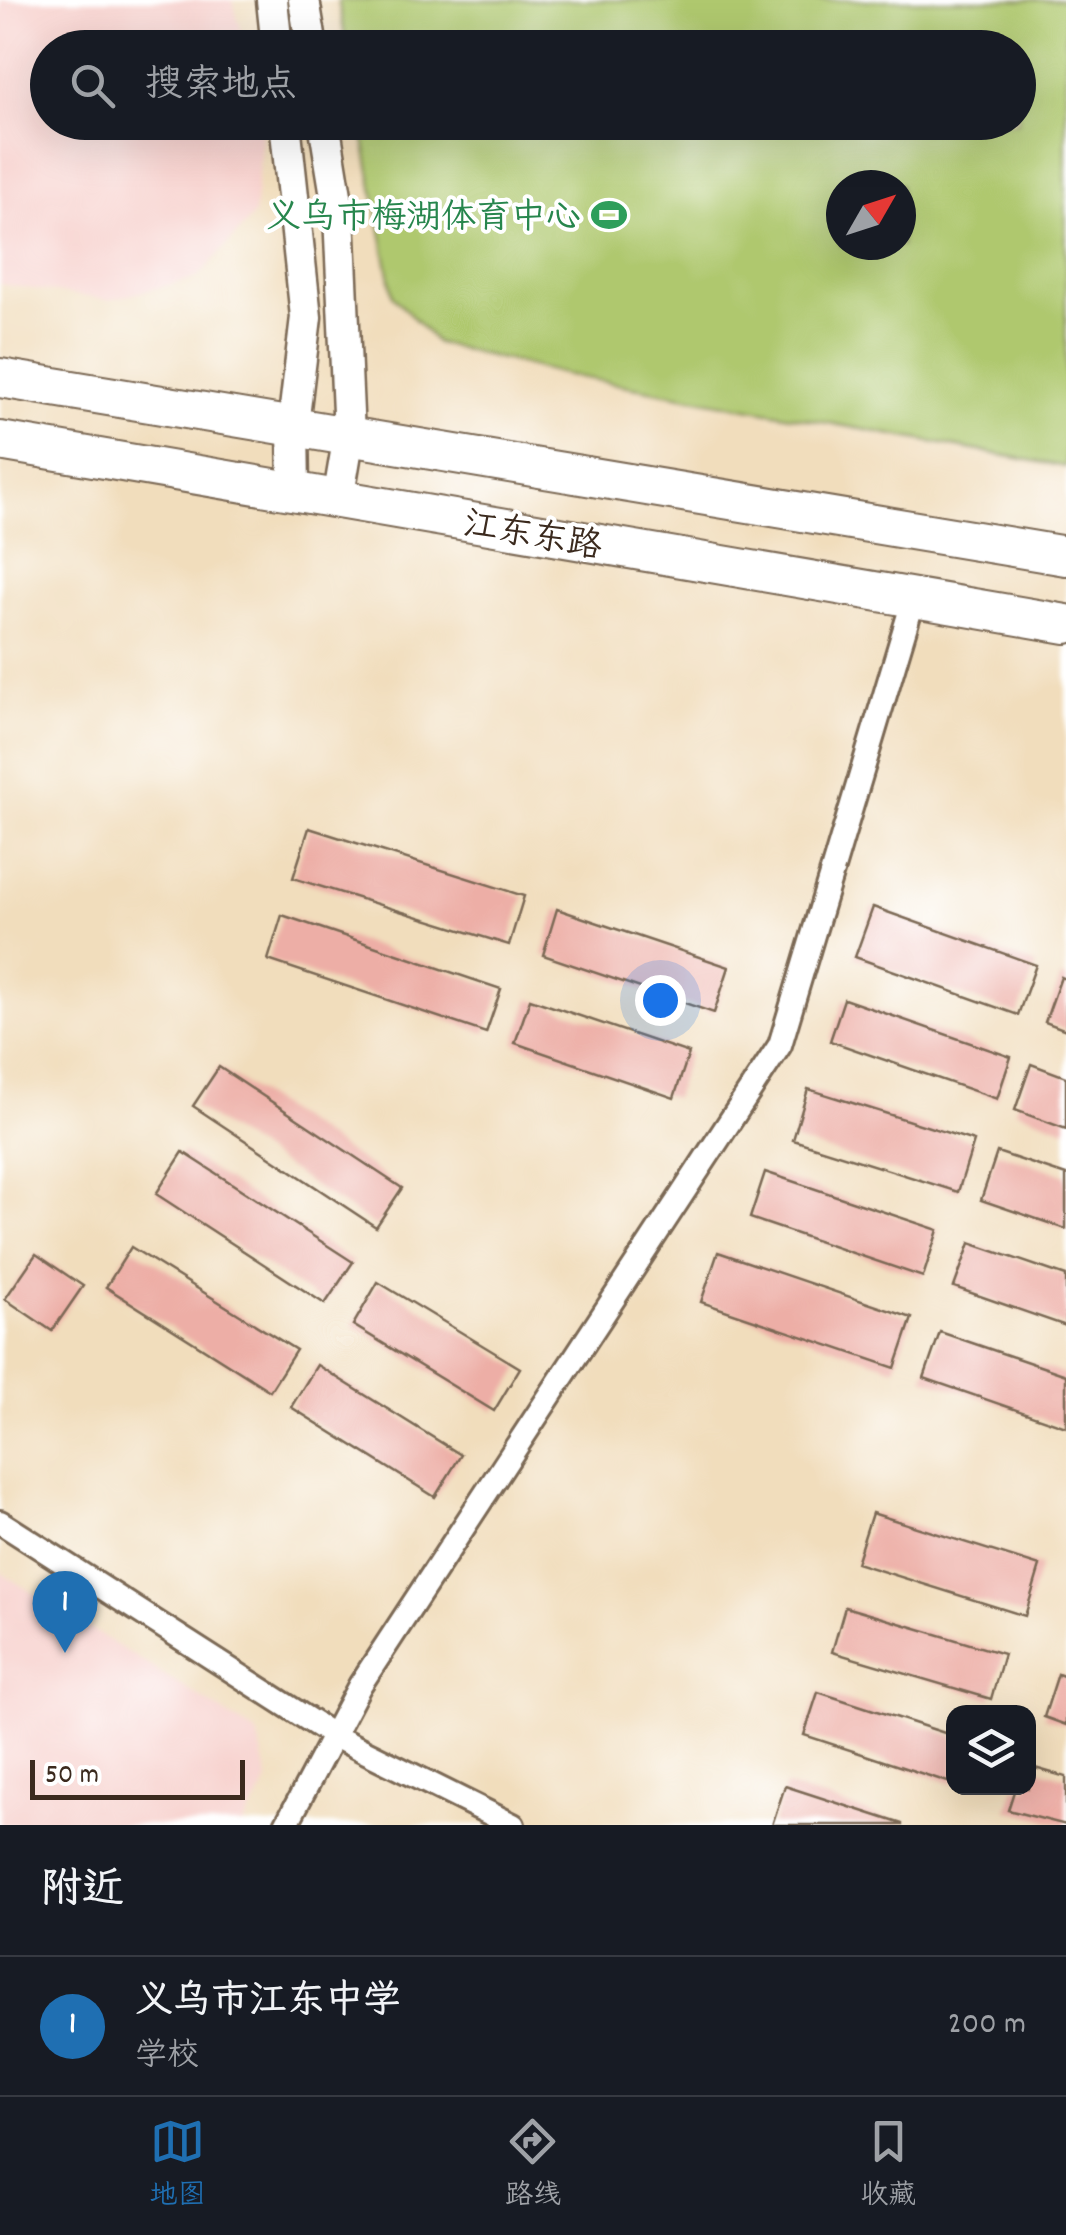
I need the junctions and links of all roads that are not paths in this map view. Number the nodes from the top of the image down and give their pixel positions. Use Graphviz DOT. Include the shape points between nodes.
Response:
graph roads {
  1 [pos="272,0"];
  2 [pos="304,0"];
  3 [pos="275,30"];
  4 [pos="309,30"];
  5 [pos="287,140"];
  6 [pos="327,140"];
  7 [pos="0,378"];
  8 [pos="294,425"];
  9 [pos="349,434"];
  10 [pos="0,441"];
  11 [pos="294,492"];
  12 [pos="338,500"];
  13 [pos="1066,556"];
  14 [pos="914,598"];
  15 [pos="1066,624"];
  16 [pos="0,1522"];
  17 [pos="334,1736"];
  18 [pos="286,1825"];
  19 [pos="513,1825"];
  1 -- 3 [label="street"];
  2 -- 4 [label="street"];
  5 -- 8 [label="street" via="306,317"];
  6 -- 9 [label="street" via="339,214"];
  7 -- 8 [label="main road, 江东东路"];
  8 -- 9 [label="main road, 江东东路"];
  8 -- 11 [label="street"];
  9 -- 12 [label="street"];
  9 -- 13 [label="main road, 江东东路"];
  10 -- 11 [label="main road, 江东东路"];
  11 -- 12 [label="main road, 江东东路"];
  12 -- 14 [label="main road, 江东东路"];
  14 -- 15 [label="main road, 江东东路"];
  14 -- 17 [label="street" via="780,1045 360,1686"];
  16 -- 17 [label="street"];
  17 -- 18 [label="street"];
  17 -- 19 [label="street"];
}
